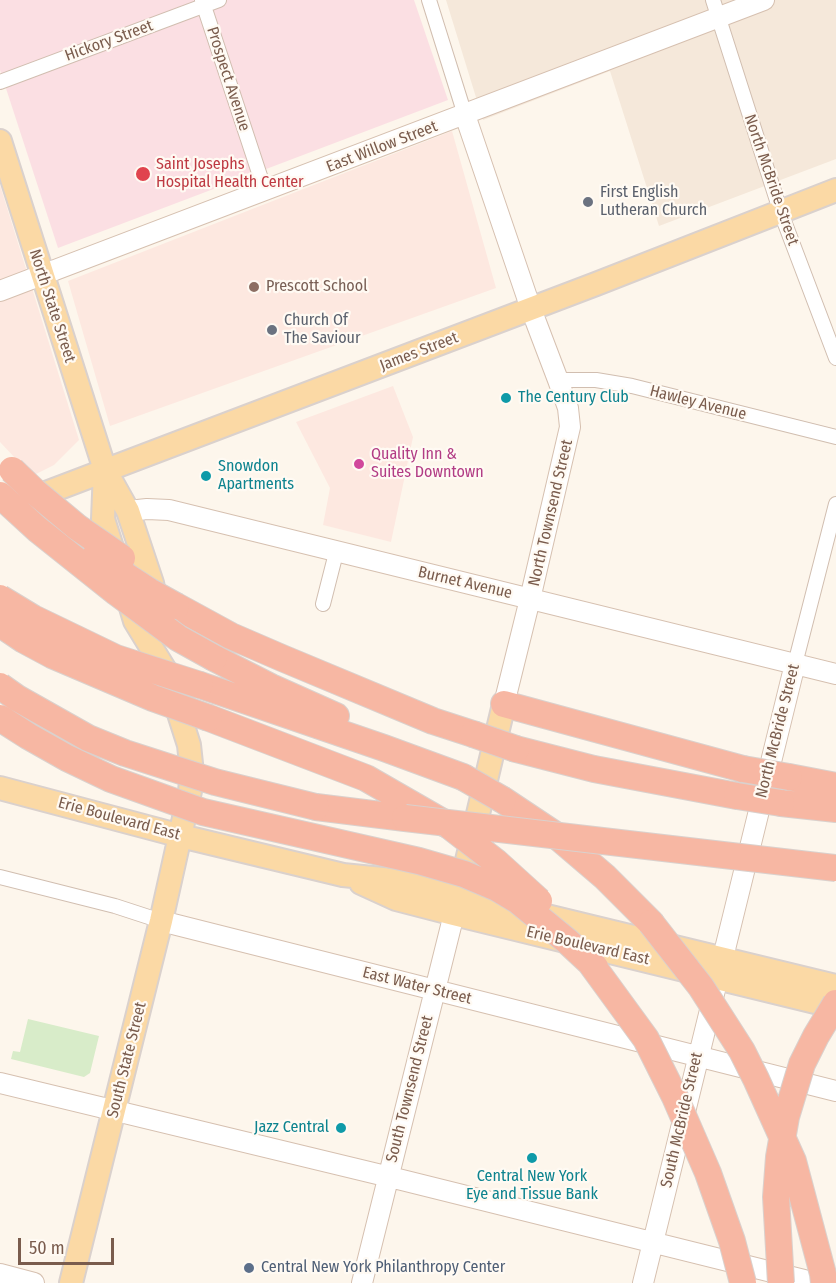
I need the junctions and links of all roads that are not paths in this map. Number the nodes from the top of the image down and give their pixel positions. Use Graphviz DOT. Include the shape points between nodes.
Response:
graph roads {
  1 [pos="219,0"];
  2 [pos="429,0"];
  3 [pos="764,0"];
  4 [pos="203,3"];
  5 [pos="715,9"];
  6 [pos="0,82"];
  7 [pos="465,115"];
  8 [pos="0,141"];
  9 [pos="836,190"];
  10 [pos="265,192"];
  11 [pos="781,213"];
  12 [pos="42,275"];
  13 [pos="0,291"];
  14 [pos="531,309"];
  15 [pos="836,358"];
  16 [pos="558,380"];
  17 [pos="836,437"];
  18 [pos="4,469"];
  19 [pos="105,470"];
  20 [pos="0,495"];
  21 [pos="836,504"];
  22 [pos="0,510"];
  23 [pos="128,511"];
  24 [pos="336,553"];
  25 [pos="0,598"];
  26 [pos="531,599"];
  27 [pos="323,604"];
  28 [pos="0,624"];
  29 [pos="795,664"];
  30 [pos="165,669"];
  31 [pos="836,674"];
  32 [pos="0,686"];
  33 [pos="0,704"];
  34 [pos="504,704"];
  35 [pos="0,718"];
  36 [pos="463,777"];
  37 [pos="836,786"];
  38 [pos="0,788"];
  39 [pos="316,807"];
  40 [pos="836,809"];
  41 [pos="181,836"];
  42 [pos="836,868"];
  43 [pos="0,877"];
  44 [pos="456,905"];
  45 [pos="161,921"];
  46 [pos="595,967"];
  47 [pos="719,968"];
  48 [pos="836,986"];
  49 [pos="434,990"];
  50 [pos="836,1005"];
  51 [pos="698,1056"];
  52 [pos="0,1083"];
  53 [pos="836,1091"];
  54 [pos="114,1112"];
  55 [pos="388,1177"];
  56 [pos="653,1242"];
  57 [pos="0,1274"];
  58 [pos="34,1283"];
  59 [pos="71,1283"];
  60 [pos="362,1283"];
  61 [pos="643,1283"];
  62 [pos="743,1283"];
  63 [pos="781,1283"];
  64 [pos="816,1283"];
  65 [pos="824,1283"];
  1 -- 4 [label="street, Hickory Street"];
  2 -- 7 [label="street, North Townsend Street"];
  3 -- 5 [label="street, East Willow Street"];
  4 -- 6 [label="street, Hickory Street"];
  4 -- 10 [label="street, Prospect Avenue"];
  5 -- 7 [label="street, East Willow Street"];
  5 -- 11 [label="street, North McBride Street"];
  7 -- 10 [label="street, East Willow Street"];
  7 -- 14 [label="street, North Townsend Street"];
  8 -- 12 [label="main road, North State Street"];
  9 -- 11 [label="main road, James Street"];
  10 -- 12 [label="street, East Willow Street"];
  11 -- 14 [label="main road, James Street"];
  11 -- 15 [label="street, North McBride Street"];
  12 -- 13 [label="street, East Willow Street"];
  12 -- 19 [label="main road, North State Street"];
  14 -- 16 [label="street, North Townsend Street"];
  14 -- 19 [label="main road, James Street"];
  16 -- 17 [label="street, Hawley Avenue" via="596,380 632,386"];
  16 -- 26 [label="street, North Townsend Street" via="570,427"];
  18 -- 40 [label="highway, bridge" via="16,495 92,554 149,591 173,598 231,636 433,721 594,769 737,796"];
  19 -- 22 [label="main road, James Street"];
  19 -- 23 [label="main road, North State Street"];
  19 -- 30 [label="main road, North State Street" via="104,519 135,621"];
  20 -- 36 [label="highway, bridge" via="178,638 271,687"];
  21 -- 29 [label="street, North McBride Street"];
  23 -- 24 [label="street, Burnet Avenue" via="169,510"];
  23 -- 30 [label="main road, North State Street" via="152,583"];
  24 -- 26 [label="street, Burnet Avenue"];
  24 -- 27 [label="street"];
  25 -- 36 [label="highway, bridge" via="41,623 116,658"];
  26 -- 29 [label="street, Burnet Avenue"];
  26 -- 34 [label="street, North Townsend Street"];
  28 -- 46 [label="highway, bridge" via="52,655 153,698 366,778 447,824 538,900"];
  29 -- 31 [label="street, Burnet Avenue"];
  29 -- 47 [label="street, North McBride Street"];
  30 -- 41 [label="main road, North State Street" via="192,761"];
  32 -- 39 [label="highway, bridge" via="88,738 125,753 214,782"];
  33 -- 39 [label="highway, bridge" via="85,752 171,783"];
  34 -- 37 [label="highway, bridge" via="744,769"];
  34 -- 44 [label="main road, North Townsend Street"];
  35 -- 46 [label="highway, bridge" via="67,759 202,812 419,861 475,878 517,900"];
  36 -- 65 [label="highway, bridge" via="557,836 605,877 651,923 701,987 742,1051 793,1161"];
  38 -- 41 [label="main road, Erie Boulevard East"];
  39 -- 42 [label="highway, bridge"];
  41 -- 44 [label="main road, Erie Boulevard East" via="343,875 396,899"];
  41 -- 45 [label="main road, South State Street"];
  43 -- 45 [label="street, East Water Street"];
  44 -- 47 [label="main road, Erie Boulevard East"];
  44 -- 49 [label="street, South Townsend Street"];
  45 -- 49 [label="street, East Water Street"];
  45 -- 54 [label="main road, South State Street"];
  46 -- 62 [label="highway, bridge" via="646,1039 675,1097 708,1173"];
  47 -- 48 [label="main road, Erie Boulevard East"];
  47 -- 50 [label="main road, Erie Boulevard East"];
  47 -- 51 [label="street, South McBride Street"];
  49 -- 51 [label="street, East Water Street"];
  49 -- 55 [label="street, South Townsend Street"];
  50 -- 63 [label="highway, bridge" via="802,1064 786,1117 776,1197"];
  51 -- 53 [label="street, East Water Street"];
  51 -- 56 [label="street, South McBride Street"];
  52 -- 54 [label="street"];
  54 -- 55 [label="street"];
  54 -- 59 [label="main road, South State Street"];
  55 -- 56 [label="street"];
  55 -- 60 [label="street, South Townsend Street"];
  56 -- 61 [label="street, South McBride Street"];
  56 -- 64 [label="street"];
  57 -- 58 [label="street"];
}
